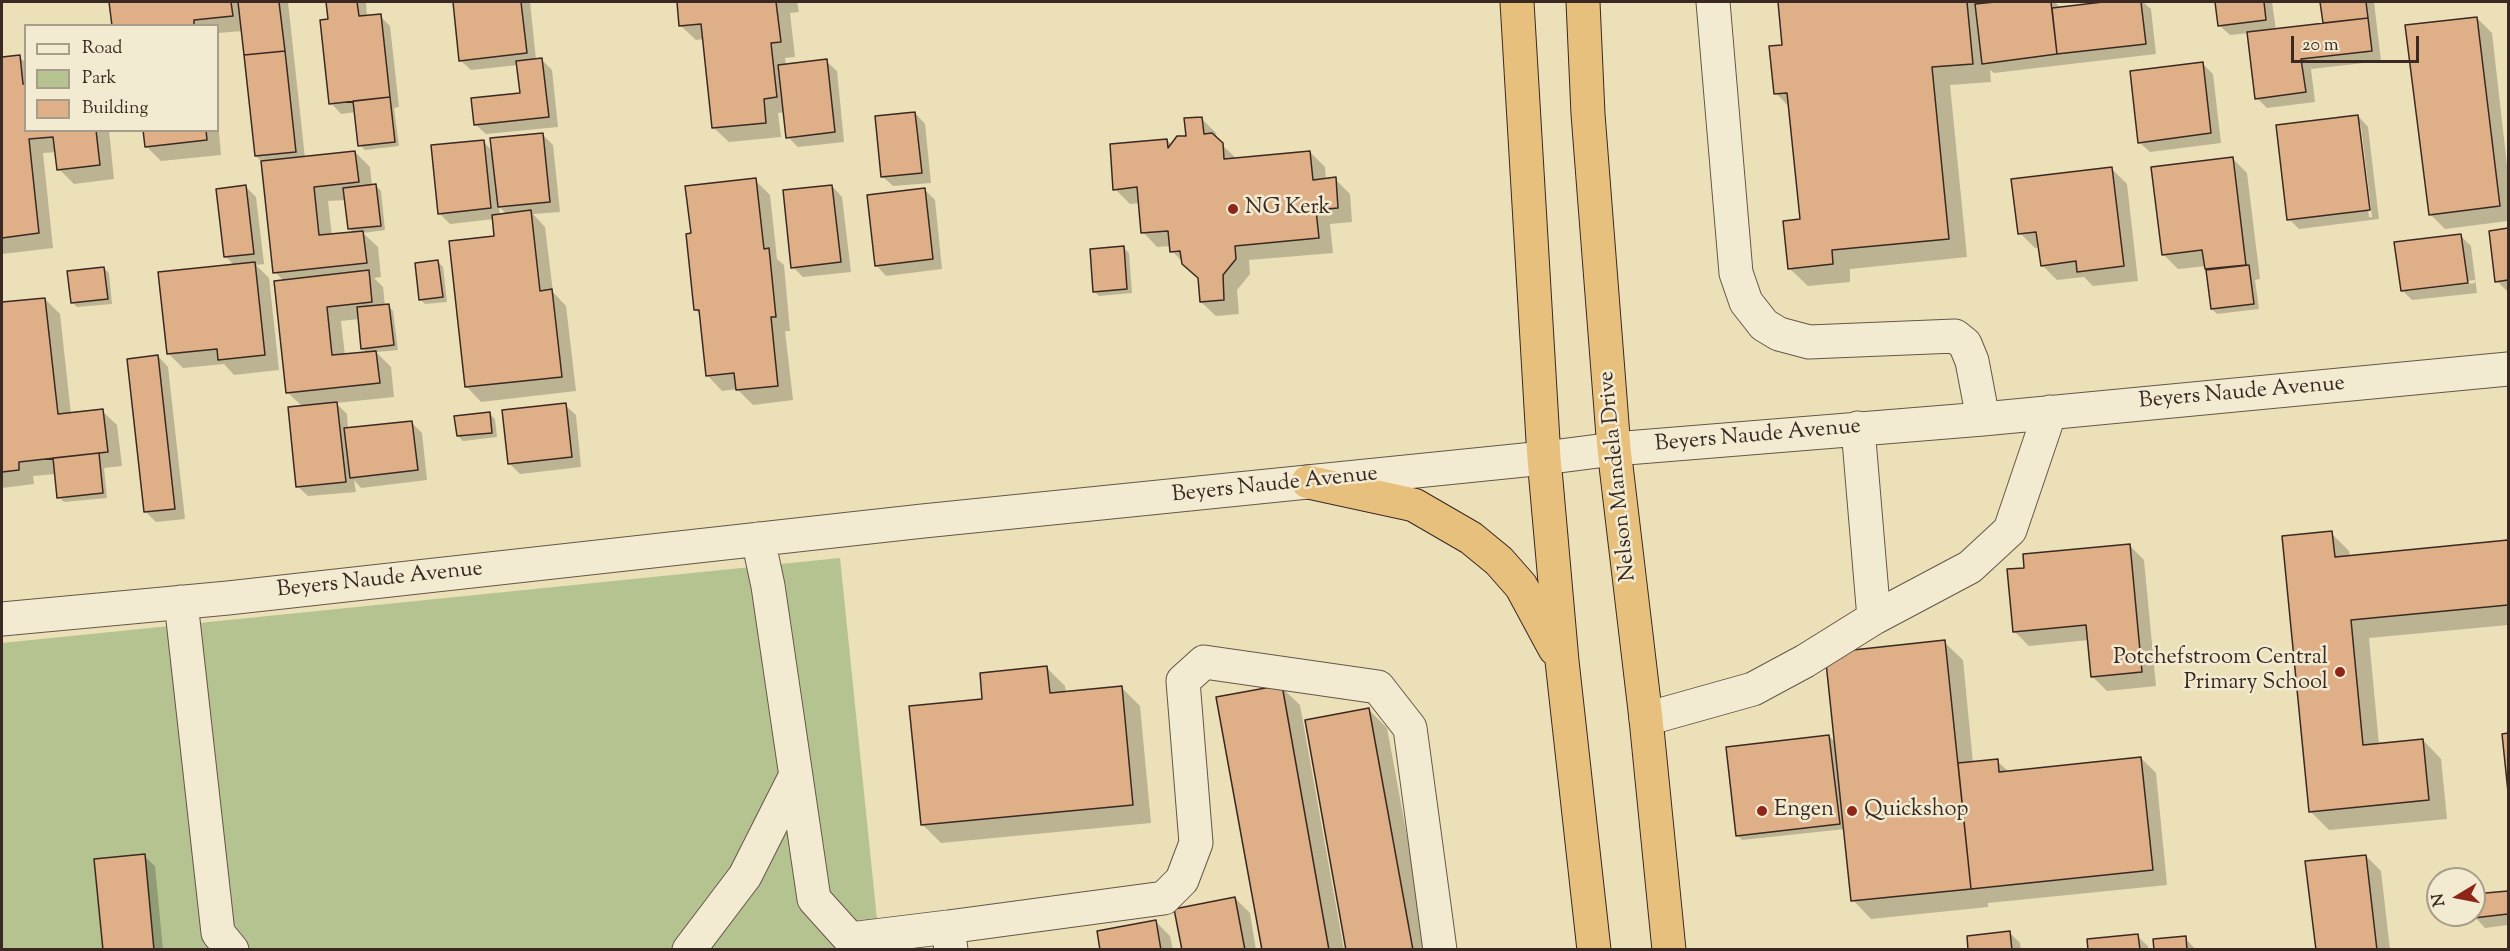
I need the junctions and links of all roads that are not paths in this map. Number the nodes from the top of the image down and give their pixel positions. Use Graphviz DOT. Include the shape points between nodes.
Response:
graph roads {
  1 [pos="1517,2"];
  2 [pos="1583,2"];
  3 [pos="1713,2"];
  4 [pos="2508,369"];
  5 [pos="2050,412"];
  6 [pos="1983,419"];
  7 [pos="1858,428"];
  8 [pos="1614,449"];
  9 [pos="1544,459"];
  10 [pos="1308,482"];
  11 [pos="758,539"];
  12 [pos="181,602"];
  13 [pos="1874,618"];
  14 [pos="2,619"];
  15 [pos="1562,661"];
  16 [pos="1646,719"];
  17 [pos="795,777"];
  18 [pos="950,938"];
  19 [pos="838,939"];
  20 [pos="232,950"];
  21 [pos="689,950"];
  22 [pos="1440,950"];
  23 [pos="1594,950"];
  24 [pos="1669,950"];
  1 -- 9 [label="highway"];
  2 -- 8 [label="highway, Nelson Mandela Drive"];
  3 -- 6 [label="street" via="1736,273 1746,302 1764,325 1779,334 1809,342 1955,336 1965,344 1972,361"];
  4 -- 5 [label="street, Beyers Naude Avenue"];
  5 -- 6 [label="street, Beyers Naude Avenue"];
  5 -- 13 [label="street" via="2010,530 1970,567"];
  6 -- 7 [label="street, Beyers Naude Avenue"];
  7 -- 8 [label="street, Beyers Naude Avenue"];
  7 -- 13 [label="street"];
  8 -- 9 [label="street, Beyers Naude Avenue"];
  8 -- 16 [label="highway, Nelson Mandela Drive"];
  9 -- 10 [label="street, Beyers Naude Avenue"];
  9 -- 15 [label="highway"];
  10 -- 11 [label="street, Beyers Naude Avenue"];
  10 -- 15 [label="highway" via="1413,505 1471,538 1521,586"];
  11 -- 12 [label="street, Beyers Naude Avenue"];
  11 -- 17 [label="street"];
  12 -- 14 [label="street, Beyers Naude Avenue"];
  12 -- 20 [label="street" via="218,933"];
  13 -- 16 [label="street" via="1753,689"];
  15 -- 23 [label="highway"];
  16 -- 24 [label="highway, Nelson Mandela Drive"];
  17 -- 19 [label="street" via="814,899"];
  17 -- 21 [label="street" via="745,876"];
  18 -- 19 [label="street"];
  18 -- 22 [label="street" via="1164,898 1182,880 1196,843 1183,681 1204,662 1378,687 1410,728"];
}
